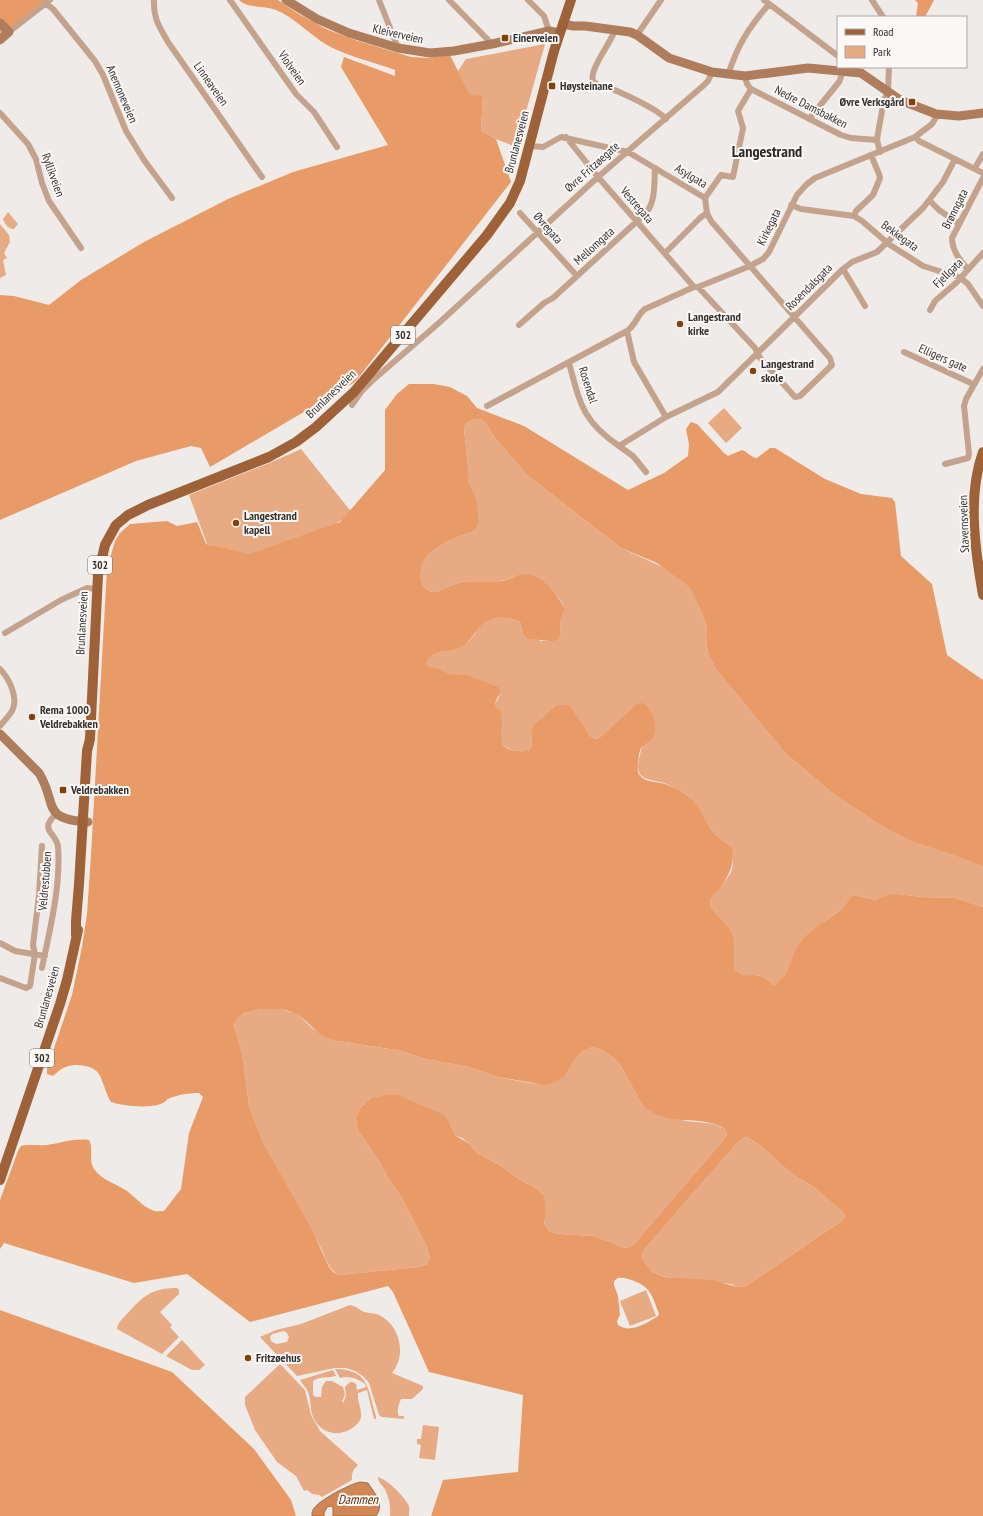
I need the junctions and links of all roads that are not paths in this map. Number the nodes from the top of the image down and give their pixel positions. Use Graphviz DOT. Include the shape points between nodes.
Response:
graph roads {
  1 [pos="154,0"];
  2 [pos="230,0"];
  3 [pos="286,0"];
  4 [pos="379,0"];
  5 [pos="448,0"];
  6 [pos="528,0"];
  7 [pos="570,0"];
  8 [pos="661,0"];
  9 [pos="872,0"];
  10 [pos="48,2"];
  11 [pos="766,2"];
  12 [pos="882,16"];
  13 [pos="0,23"];
  14 [pos="562,28"];
  15 [pos="615,30"];
  16 [pos="549,31"];
  17 [pos="9,32"];
  18 [pos="637,35"];
  19 [pos="0,40"];
  20 [pos="492,44"];
  21 [pos="398,48"];
  22 [pos="837,55"];
  23 [pos="889,68"];
  24 [pos="857,70"];
  25 [pos="712,72"];
  26 [pos="843,72"];
  27 [pos="728,75"];
  28 [pos="745,76"];
  29 [pos="751,89"];
  30 [pos="888,92"];
  31 [pos="0,113"];
  32 [pos="983,113"];
  33 [pos="938,114"];
  34 [pos="666,119"];
  35 [pos="810,120"];
  36 [pos="566,137"];
  37 [pos="915,137"];
  38 [pos="877,140"];
  39 [pos="530,146"];
  40 [pos="337,147"];
  41 [pos="628,152"];
  42 [pos="880,152"];
  43 [pos="983,154"];
  44 [pos="871,155"];
  45 [pos="955,159"];
  46 [pos="655,168"];
  47 [pos="975,168"];
  48 [pos="983,173"];
  49 [pos="262,177"];
  50 [pos="598,177"];
  51 [pos="983,178"];
  52 [pos="172,198"];
  53 [pos="705,198"];
  54 [pos="930,201"];
  55 [pos="792,205"];
  56 [pos="520,213"];
  57 [pos="707,213"];
  58 [pos="854,216"];
  59 [pos="637,222"];
  60 [pos="958,224"];
  61 [pos="537,233"];
  62 [pos="887,242"];
  63 [pos="81,248"];
  64 [pos="666,253"];
  65 [pos="983,253"];
  66 [pos="750,266"];
  67 [pos="843,269"];
  68 [pos="968,270"];
  69 [pos="577,276"];
  70 [pos="961,278"];
  71 [pos="696,287"];
  72 [pos="865,306"];
  73 [pos="983,306"];
  74 [pos="930,310"];
  75 [pos="795,317"];
  76 [pos="519,325"];
  77 [pos="627,331"];
  78 [pos="904,352"];
  79 [pos="758,354"];
  80 [pos="569,363"];
  81 [pos="833,363"];
  82 [pos="983,369"];
  83 [pos="973,384"];
  84 [pos="352,405"];
  85 [pos="487,406"];
  86 [pos="666,417"];
  87 [pos="618,446"];
  88 [pos="983,452"];
  89 [pos="945,464"];
  90 [pos="646,472"];
  91 [pos="97,589"];
  92 [pos="983,595"];
  93 [pos="4,633"];
  94 [pos="0,669"];
  95 [pos="0,726"];
  96 [pos="0,734"];
  97 [pos="57,813"];
  98 [pos="85,822"];
  99 [pos="42,846"];
  100 [pos="0,943"];
  101 [pos="35,954"];
  102 [pos="44,956"];
  103 [pos="42,968"];
  104 [pos="0,978"];
  105 [pos="0,1180"];
  1 -- 49 [label="street, Linneaveien" via="156,21 168,42"];
  2 -- 40 [label="street, Violveien" via="296,94 314,112"];
  3 -- 21 [label="main road, Kleiverveien" via="317,19 349,33"];
  4 -- 21 [label="street"];
  5 -- 20 [label="street"];
  6 -- 16 [label="street" via="544,16"];
  7 -- 14 [label="main road, Brunlanesveien / 302"];
  8 -- 18 [label="street"];
  9 -- 12 [label="street"];
  10 -- 17 [label="street"];
  10 -- 52 [label="street, Anemoneveien" via="95,61 129,137"];
  11 -- 22 [label="street"];
  11 -- 27 [label="street" via="734,56"];
  13 -- 17 [label="main road"];
  14 -- 15 [label="main road, Kleiverveien" via="585,26"];
  14 -- 16 [label="main road, Kleiverveien"];
  14 -- 39 [label="main road, Brunlanesveien / 302"];
  15 -- 18 [label="main road, Kleiverveien"];
  15 -- 34 [label="street" via="593,73 592,81 658,112"];
  16 -- 20 [label="main road, Kleiverveien"];
  17 -- 19 [label="main road"];
  18 -- 25 [label="main road" via="669,58"];
  20 -- 21 [label="main road, Kleiverveien" via="430,53"];
  23 -- 30 [label="street"];
  24 -- 26 [label="main road"];
  24 -- 30 [label="main road"];
  25 -- 27 [label="main road"];
  25 -- 34 [label="street, Øvre Fritzøegate" via="708,81"];
  26 -- 28 [label="main road" via="808,68"];
  26 -- 35 [label="street" via="839,82"];
  27 -- 28 [label="main road"];
  28 -- 29 [label="street"];
  29 -- 35 [label="street, Nedre Damsbakken"];
  29 -- 53 [label="street" via="738,111 743,128 733,176 721,175"];
  30 -- 33 [label="main road" via="900,100"];
  30 -- 38 [label="street" via="884,100"];
  31 -- 63 [label="street, Ryllikveien" via="28,144 36,159 49,201"];
  32 -- 33 [label="main road" via="959,116"];
  33 -- 37 [label="street, Kirkegata" via="932,124"];
  34 -- 41 [label="street, Øvre Fritzøegate"];
  35 -- 38 [label="street, Nedre Damsbakken" via="845,137"];
  36 -- 39 [label="street" via="557,138 544,147"];
  36 -- 41 [label="street, Asylgata"];
  36 -- 50 [label="street, Vestregata"];
  37 -- 42 [label="street, Kirkegata"];
  37 -- 45 [label="street" via="919,142"];
  38 -- 42 [label="street"];
  39 -- 91 [label="main road, Brunlanesveien / 302" via="519,185 500,219 354,392 316,427 277,453 128,515 116,526 105,545"];
  41 -- 46 [label="street, Asylgata"];
  41 -- 50 [label="street, Øvre Fritzøegate"];
  42 -- 44 [label="street, Kirkegata"];
  43 -- 47 [label="street"];
  44 -- 55 [label="street, Kirkegata" via="815,178 801,190"];
  44 -- 58 [label="street" via="880,178 873,195"];
  45 -- 47 [label="street"];
  45 -- 54 [label="street, Rosendalsgata"];
  46 -- 53 [label="street, Asylgata"];
  46 -- 59 [label="street, Mellomgata" via="652,204"];
  47 -- 48 [label="street"];
  50 -- 59 [label="street, Vestregata"];
  50 -- 61 [label="street, Øvre Fritzøegate"];
  51 -- 60 [label="street, Brønngata"];
  53 -- 57 [label="street, Asylgata"];
  54 -- 60 [label="street"];
  54 -- 62 [label="street, Rosendalsgata"];
  55 -- 58 [label="street, Bekkegata" via="802,209"];
  55 -- 66 [label="street, Kirkegata" via="769,252 763,259"];
  56 -- 61 [label="street, Øvregata"];
  57 -- 64 [label="street"];
  57 -- 66 [label="street, Asylgata"];
  58 -- 62 [label="street, Bekkegata"];
  59 -- 64 [label="street, Vestregata"];
  59 -- 69 [label="street, Mellomgata"];
  60 -- 68 [label="street, Brønngata" via="952,238 953,244 958,258"];
  61 -- 69 [label="street, Øvregata"];
  61 -- 84 [label="street, Øvre Fritzøegate" via="373,380"];
  62 -- 67 [label="street, Rosendalsgata" via="874,254 856,260"];
  62 -- 70 [label="street, Bekkegata" via="927,268"];
  64 -- 71 [label="street, Vestregata"];
  65 -- 68 [label="street, Fjellgata"];
  66 -- 71 [label="street, Kirkegata"];
  66 -- 75 [label="street, Asylgata"];
  67 -- 72 [label="street"];
  67 -- 75 [label="street, Rosendalsgata"];
  68 -- 70 [label="street, Fjellgata"];
  69 -- 76 [label="street, Mellomgata"];
  70 -- 73 [label="street, Bekkegata"];
  70 -- 74 [label="street, Fjellgata" via="935,301"];
  71 -- 77 [label="street, Kirkegata" via="645,309"];
  71 -- 79 [label="street, Vestregata"];
  75 -- 79 [label="street, Rosendalsgata"];
  75 -- 81 [label="street, Asylgata"];
  77 -- 80 [label="street, Kirkegata"];
  77 -- 86 [label="street" via="634,362"];
  78 -- 83 [label="street, Elligers gate"];
  79 -- 81 [label="street, Vestregata" via="796,397"];
  79 -- 86 [label="street, Rosendalsgata" via="718,392"];
  80 -- 85 [label="street, Rosendal"];
  80 -- 87 [label="street, Rosendal" via="581,404 591,422"];
  82 -- 83 [label="street, Elligers gate"];
  83 -- 89 [label="street, Elligers gate" via="964,406 968,458"];
  86 -- 87 [label="street"];
  87 -- 90 [label="street, Rosendal" via="633,456"];
  88 -- 92 [label="main road, Stavernsveien" via="977,476 974,508"];
  91 -- 93 [label="street" via="87,588"];
  91 -- 98 [label="main road, Brunlanesveien / 302" via="91,750"];
  94 -- 95 [label="street" via="12,688 14,701 13,709"];
  96 -- 97 [label="main road" via="39,773 47,788 50,804"];
  97 -- 98 [label="main road" via="64,819"];
  97 -- 102 [label="street, Veldrestubben" via="49,824 59,853 54,908"];
  98 -- 105 [label="main road, Brunlanesveien / 302" via="76,935 67,980"];
  99 -- 101 [label="street, Veldrestubben" via="33,945"];
  100 -- 101 [label="street" via="15,951"];
  101 -- 102 [label="street"];
  101 -- 104 [label="street, Veldrestubben" via="28,988"];
  102 -- 103 [label="street, Veldrestubben"];
}
